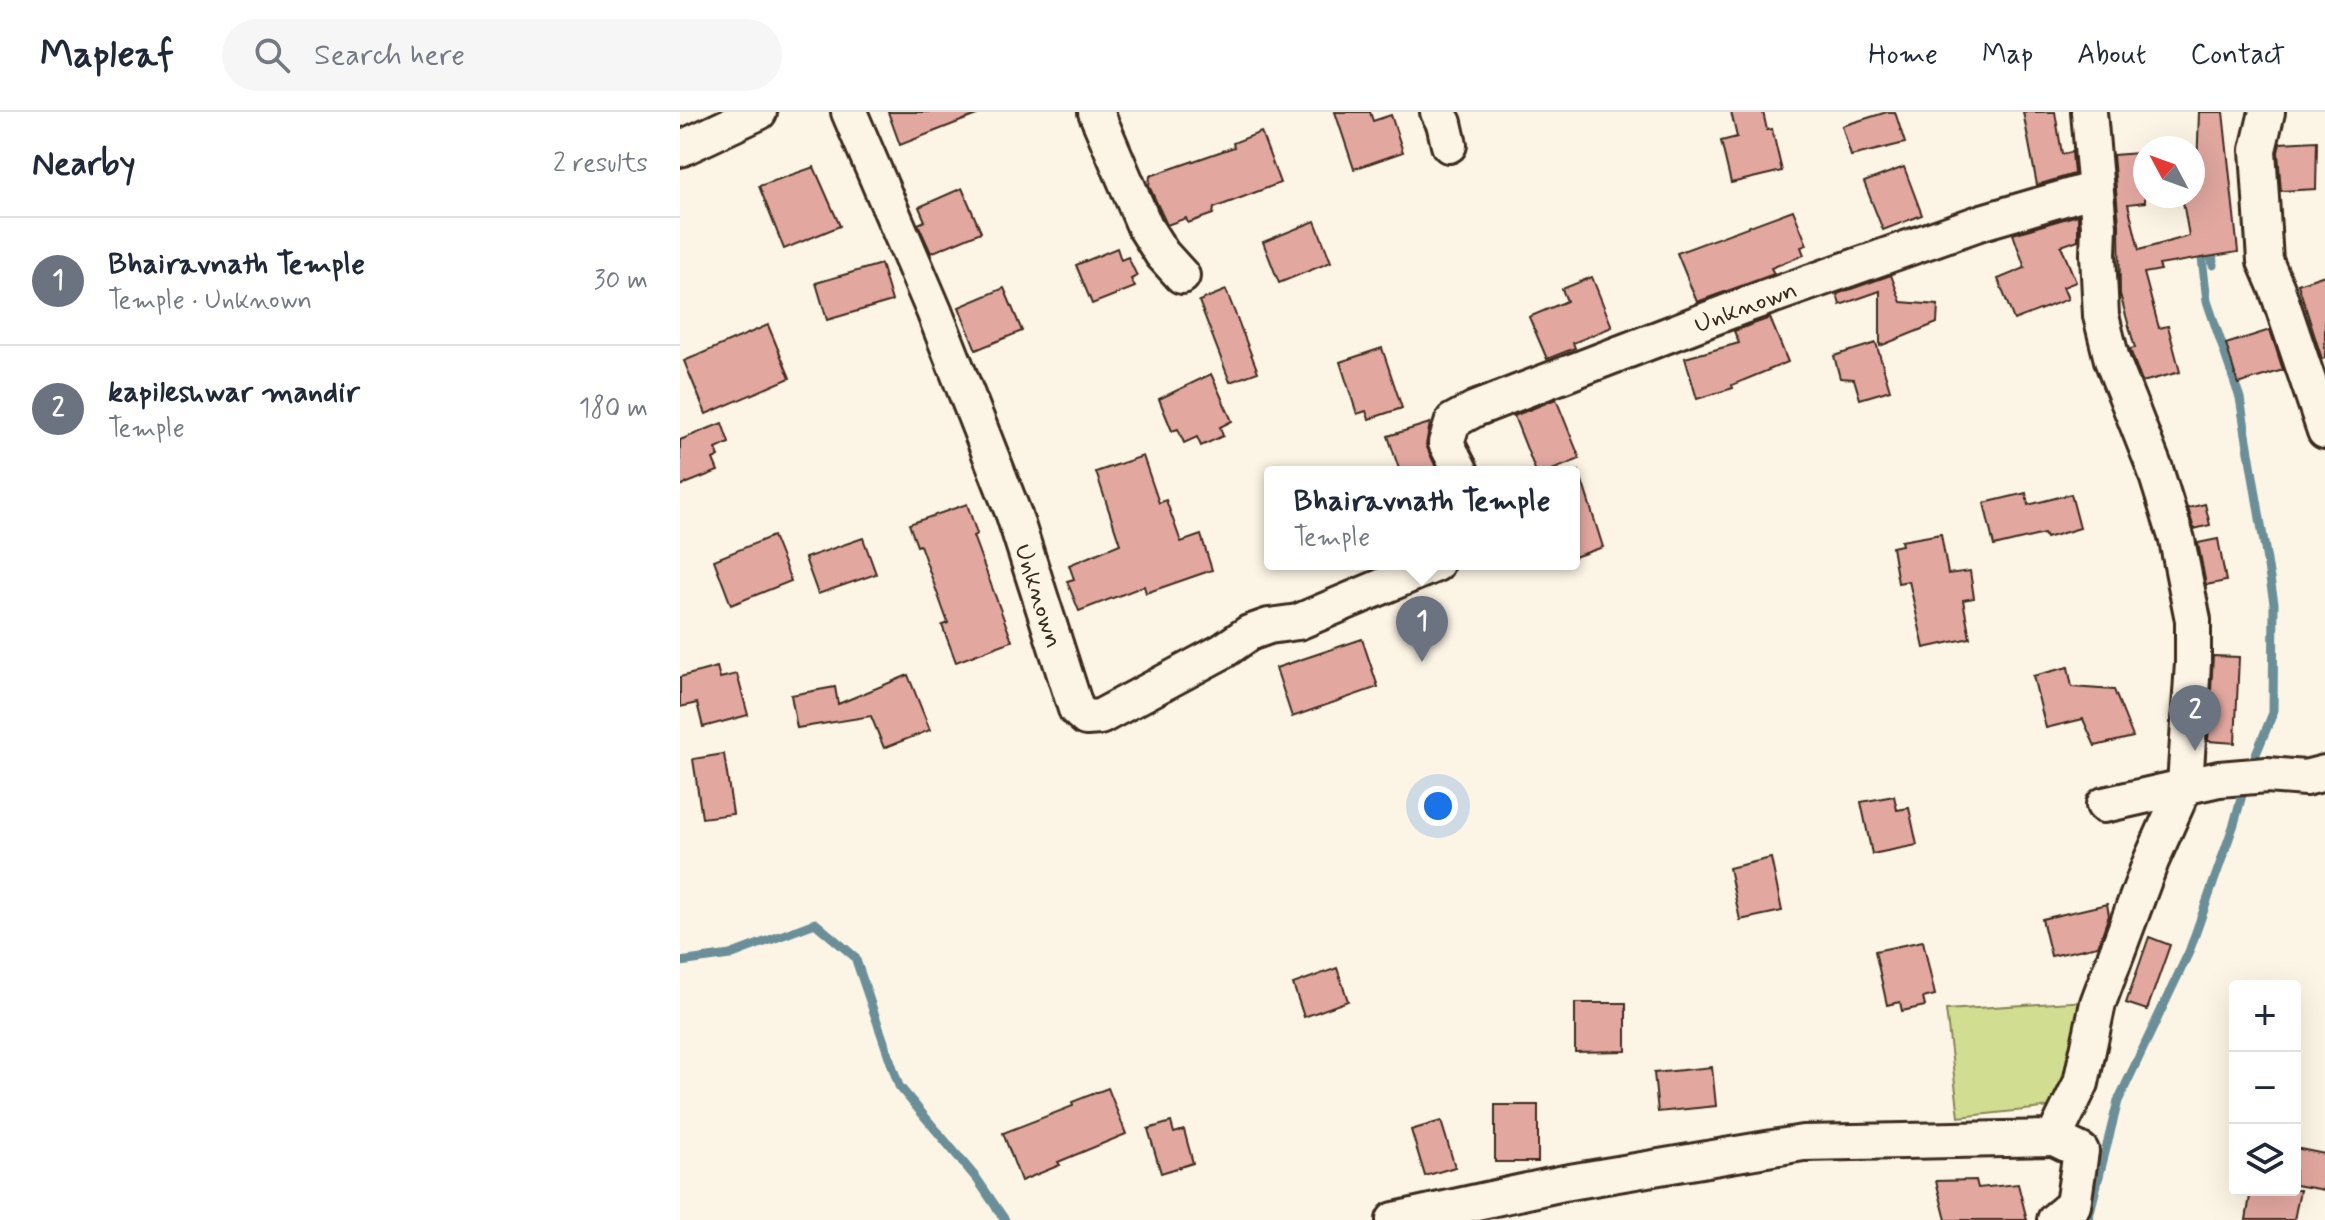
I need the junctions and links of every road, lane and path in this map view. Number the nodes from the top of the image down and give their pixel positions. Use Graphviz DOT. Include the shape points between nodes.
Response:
graph roads {
  1 [pos="759,112"];
  2 [pos="849,112"];
  3 [pos="1096,112"];
  4 [pos="1438,112"];
  5 [pos="2089,112"];
  6 [pos="2267,112"];
  7 [pos="1449,145"];
  8 [pos="680,149"];
  9 [pos="2095,189"];
  10 [pos="1182,276"];
  11 [pos="2325,431"];
  12 [pos="1458,466"];
  13 [pos="1422,570"];
  14 [pos="2325,773"];
  15 [pos="2185,785"];
  16 [pos="2104,805"];
  17 [pos="2054,1138"];
  18 [pos="1394,1220"];
  19 [pos="2055,1220"];
  1 -- 8 [label="street"];
  2 -- 13 [label="street, Unknown" via="940,325 1014,515 1076,709 1086,718 1100,717 1249,633 1298,622"];
  3 -- 10 [label="street" via="1145,227"];
  4 -- 7 [label="street"];
  5 -- 9 [label="street"];
  6 -- 11 [label="street" via="2258,150 2265,261"];
  9 -- 12 [label="street, Unknown" via="1982,222 1743,306 1475,409 1453,421 1446,443"];
  9 -- 15 [label="street" via="2101,316 2177,540 2193,620"];
  14 -- 15 [label="street"];
  15 -- 16 [label="street"];
  15 -- 17 [label="street" via="2098,1003 2081,1083"];
  17 -- 18 [label="street" via="1803,1143 1564,1183"];
  17 -- 19 [label="street" via="2081,1151 2073,1205"];
}
